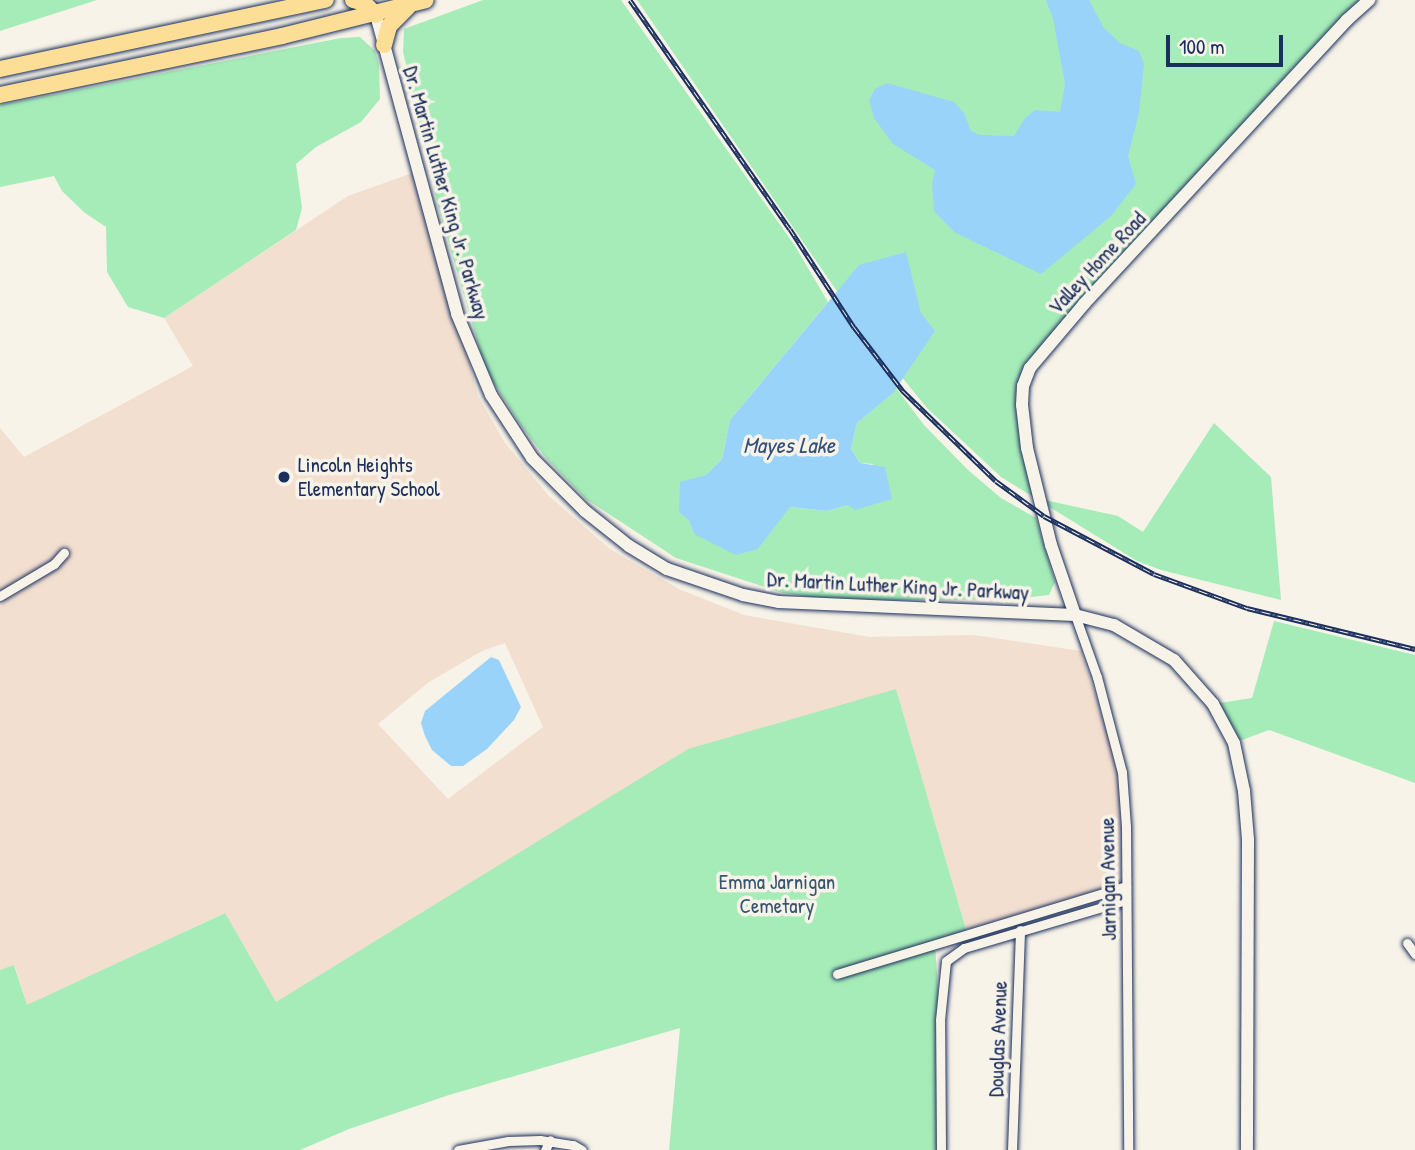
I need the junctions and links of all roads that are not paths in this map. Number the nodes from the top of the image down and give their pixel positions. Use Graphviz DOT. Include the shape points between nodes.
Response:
graph roads {
  1 [pos="326,0"];
  2 [pos="353,0"];
  3 [pos="1369,0"];
  4 [pos="418,2"];
  5 [pos="378,7"];
  6 [pos="384,45"];
  7 [pos="0,69"];
  8 [pos="0,96"];
  9 [pos="64,553"];
  10 [pos="0,596"];
  11 [pos="1075,615"];
  12 [pos="1126,886"];
  13 [pos="1126,900"];
  14 [pos="1020,930"];
  15 [pos="1407,943"];
  16 [pos="1415,954"];
  17 [pos="837,974"];
  18 [pos="550,1140"];
  19 [pos="477,1148"];
  20 [pos="458,1150"];
  21 [pos="545,1150"];
  22 [pos="582,1150"];
  23 [pos="941,1150"];
  24 [pos="1012,1150"];
  25 [pos="1128,1150"];
  26 [pos="1247,1150"];
  1 -- 7 [label="highway"];
  2 -- 5 [label="highway"];
  3 -- 11 [label="main road, Valley Home Road" via="1084,304 1030,368 1021,405 1027,448 1051,545"];
  4 -- 5 [label="highway"];
  4 -- 6 [label="highway" via="389,26"];
  5 -- 6 [label="main road, Dr. Martin Luther King Jr. Parkway"];
  5 -- 8 [label="highway"];
  6 -- 11 [label="main road, Dr. Martin Luther King Jr. Parkway" via="457,314 491,395 532,458 585,511 667,569 743,595 779,602"];
  9 -- 10 [label="street" via="54,564"];
  11 -- 12 [label="street, Jarnigan Avenue" via="1122,772"];
  11 -- 26 [label="main road, Dr. Martin Luther King Jr. Parkway" via="1114,625 1174,660 1213,704 1234,743 1248,839"];
  12 -- 13 [label="street, Jarnigan Avenue"];
  12 -- 17 [label="street"];
  13 -- 14 [label="street"];
  13 -- 25 [label="street, Jarnigan Avenue"];
  14 -- 23 [label="street" via="964,948 946,961 940,1020"];
  14 -- 24 [label="street, Douglas Avenue"];
  15 -- 16 [label="street"];
  18 -- 19 [label="street" via="508,1141"];
  18 -- 21 [label="street"];
  18 -- 22 [label="street"];
  19 -- 20 [label="street"];
}
